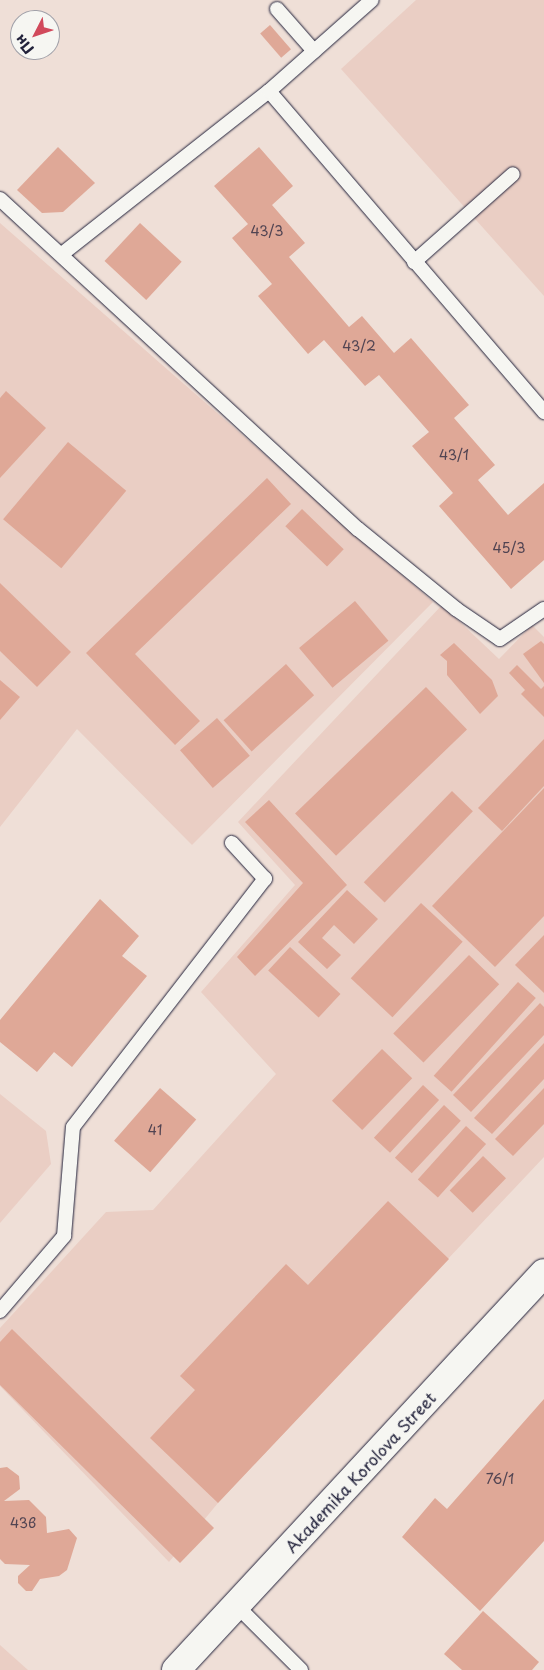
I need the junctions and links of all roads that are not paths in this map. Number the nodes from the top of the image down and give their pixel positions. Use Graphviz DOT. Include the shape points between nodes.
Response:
graph roads {
  1 [pos="372,0"];
  2 [pos="277,9"];
  3 [pos="314,51"];
  4 [pos="269,91"];
  5 [pos="513,174"];
  6 [pos="0,199"];
  7 [pos="62,254"];
  8 [pos="414,262"];
  9 [pos="544,412"];
  10 [pos="544,609"];
  11 [pos="232,843"];
  12 [pos="544,1273"];
  13 [pos="0,1311"];
  14 [pos="236,1605"];
  15 [pos="176,1670"];
  16 [pos="301,1670"];
  1 -- 3 [label="lane"];
  2 -- 3 [label="lane"];
  3 -- 4 [label="lane"];
  4 -- 7 [label="lane"];
  4 -- 8 [label="lane"];
  5 -- 8 [label="lane"];
  6 -- 7 [label="lane"];
  7 -- 10 [label="lane" via="358,529 456,609 500,639"];
  8 -- 9 [label="lane"];
  11 -- 13 [label="lane" via="265,879 73,1127 64,1236"];
  12 -- 14 [label="main road, Akademika Korolova Street"];
  14 -- 15 [label="main road, Akademika Korolova Street"];
  14 -- 16 [label="lane"];
}
